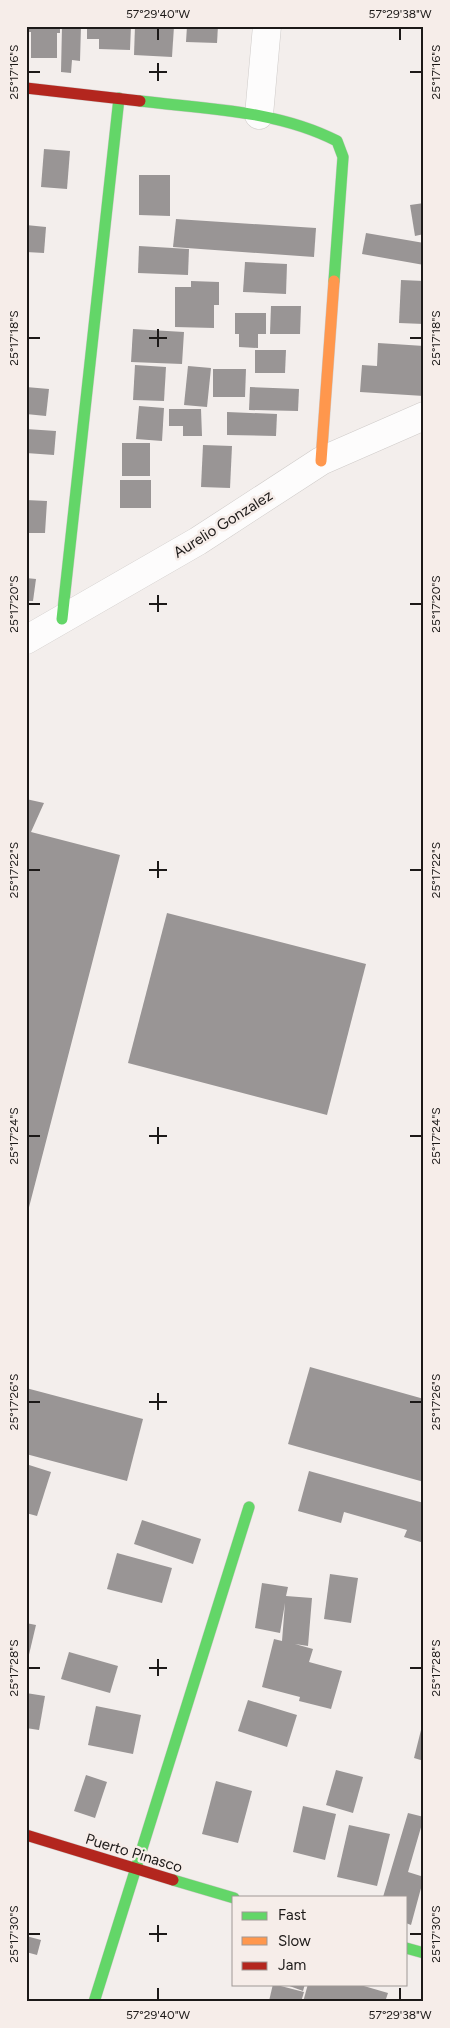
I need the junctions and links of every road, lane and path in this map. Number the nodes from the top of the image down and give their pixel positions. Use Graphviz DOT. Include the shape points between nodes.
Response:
graph roads {
  1 [pos="267,26"];
  2 [pos="26,88"];
  3 [pos="119,98"];
  4 [pos="259,115"];
  5 [pos="424,416"];
  6 [pos="321,461"];
  7 [pos="62,619"];
  8 [pos="26,640"];
  9 [pos="249,1507"];
  10 [pos="26,1835"];
  11 [pos="134,1869"];
  12 [pos="232,1897"];
  13 [pos="408,1949"];
  14 [pos="424,1953"];
  15 [pos="94,2002"];
  1 -- 4 [label="street"];
  2 -- 3 [label="street"];
  3 -- 4 [label="street"];
  3 -- 7 [label="street"];
  4 -- 6 [label="street" via="328,135 337,141 341,150"];
  5 -- 6 [label="street, Aurelio Gonzalez"];
  6 -- 7 [label="street, Aurelio Gonzalez" via="198,541"];
  7 -- 8 [label="street, Aurelio Gonzalez"];
  9 -- 11 [label="street"];
  10 -- 11 [label="street, Puerto Pinasco"];
  11 -- 12 [label="street, Puerto Pinasco"];
  11 -- 15 [label="street"];
  13 -- 14 [label="street"];
}
